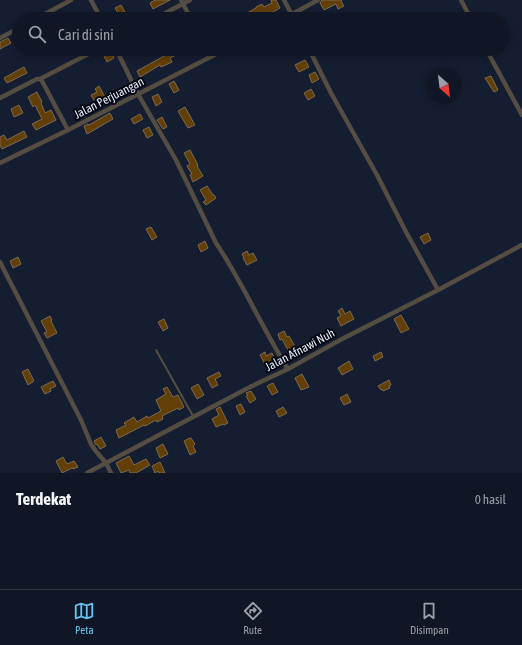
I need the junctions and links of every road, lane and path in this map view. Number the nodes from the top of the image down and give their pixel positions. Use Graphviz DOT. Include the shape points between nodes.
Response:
graph roads {
  1 [pos="71,0"];
  2 [pos="91,0"];
  3 [pos="190,0"];
  4 [pos="284,0"];
  5 [pos="318,0"];
  6 [pos="461,0"];
  7 [pos="182,2"];
  8 [pos="49,12"];
  9 [pos="97,12"];
  10 [pos="166,12"];
  11 [pos="187,12"];
  12 [pos="290,12"];
  13 [pos="300,12"];
  14 [pos="467,12"];
  15 [pos="12,32"];
  16 [pos="0,38"];
  17 [pos="84,56"];
  18 [pos="119,56"];
  19 [pos="312,56"];
  20 [pos="490,56"];
  21 [pos="211,57"];
  22 [pos="40,79"];
  23 [pos="138,94"];
  24 [pos="0,98"];
  25 [pos="522,114"];
  26 [pos="68,130"];
  27 [pos="0,163"];
  28 [pos="522,245"];
  29 [pos="0,262"];
  30 [pos="438,290"];
  31 [pos="156,350"];
  32 [pos="288,369"];
  33 [pos="194,418"];
  34 [pos="106,463"];
  35 [pos="87,473"];
  36 [pos="111,473"];
  1 -- 8 [label="street"];
  2 -- 9 [label="street"];
  3 -- 7 [label="street"];
  4 -- 12 [label="street"];
  5 -- 13 [label="street"];
  6 -- 14 [label="street"];
  7 -- 10 [label="street"];
  7 -- 11 [label="street"];
  15 -- 16 [label="street"];
  17 -- 22 [label="street"];
  18 -- 23 [label="street"];
  19 -- 30 [label="street"];
  20 -- 25 [label="street"];
  21 -- 23 [label="street, Jalan Perjuangan"];
  22 -- 24 [label="street"];
  22 -- 26 [label="street"];
  23 -- 26 [label="street, Jalan Perjuangan"];
  23 -- 32 [label="street" via="176,160 216,243"];
  26 -- 27 [label="street, Jalan Perjuangan"];
  28 -- 30 [label="street, Jalan Afnawi Nuh"];
  29 -- 34 [label="street" via="91,444"];
  30 -- 32 [label="street, Jalan Afnawi Nuh"];
  31 -- 33 [label="lane"];
  32 -- 33 [label="street, Jalan Afnawi Nuh"];
  33 -- 34 [label="street, Jalan Afnawi Nuh"];
  34 -- 35 [label="street, Jalan Afnawi Nuh"];
  34 -- 36 [label="street"];
}
